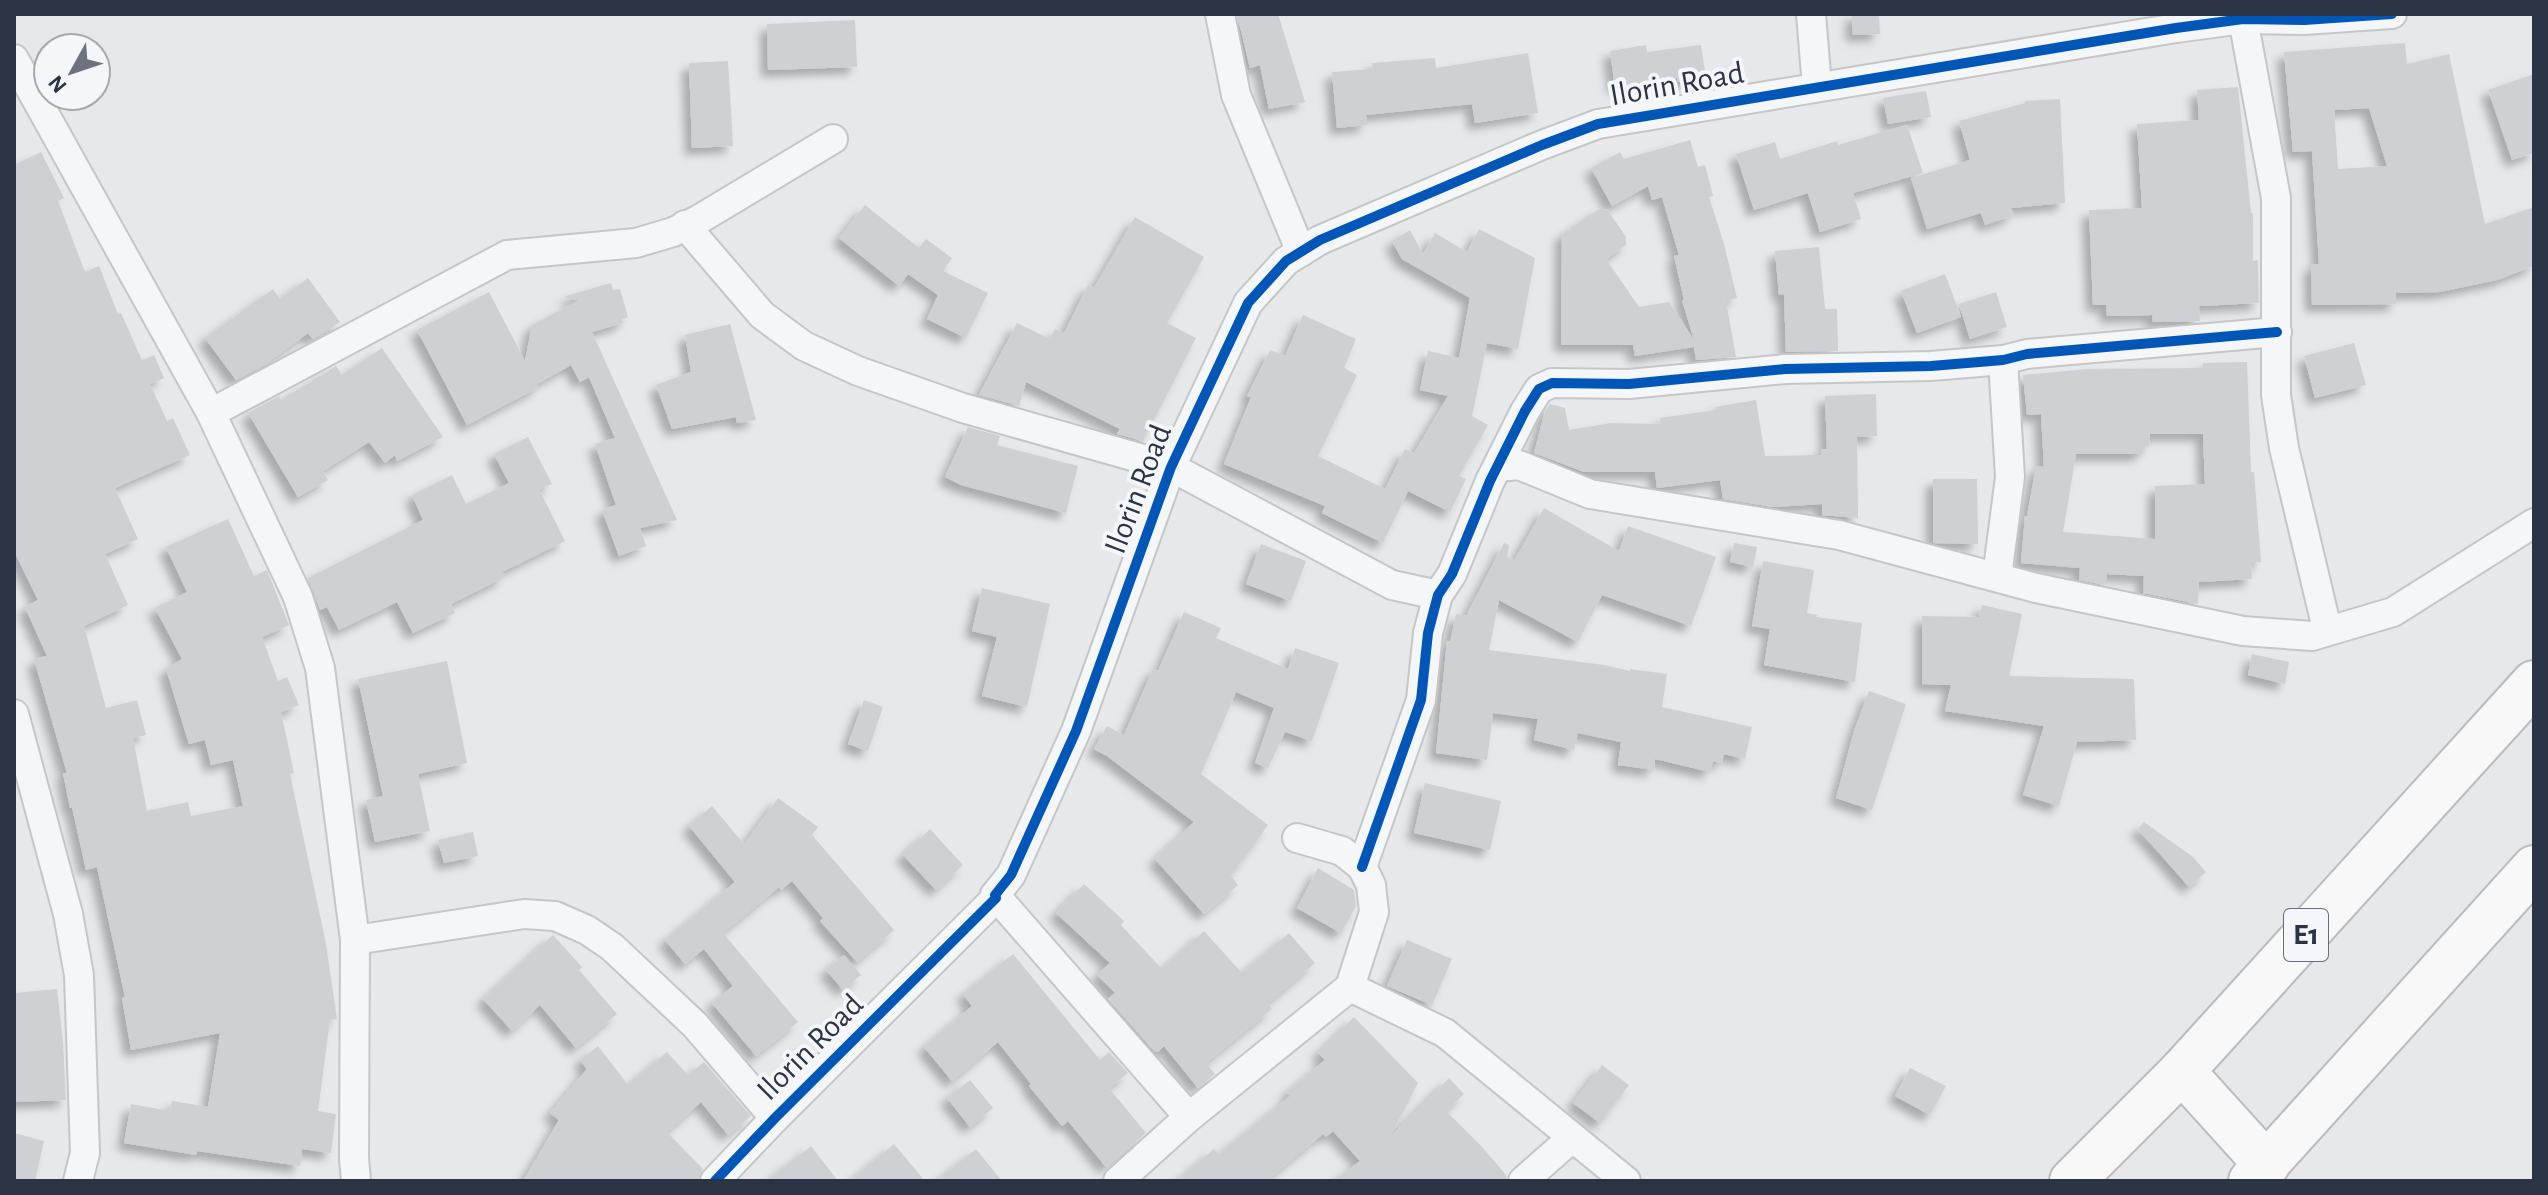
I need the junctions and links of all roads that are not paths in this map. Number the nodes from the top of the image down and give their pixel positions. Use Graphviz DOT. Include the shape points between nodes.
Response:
graph roads {
  1 [pos="1220,14"];
  2 [pos="1811,14"];
  3 [pos="2392,14"];
  4 [pos="2304,17"];
  5 [pos="2243,19"];
  6 [pos="14,59"];
  7 [pos="1817,87"];
  8 [pos="833,139"];
  9 [pos="685,225"];
  10 [pos="1301,252"];
  11 [pos="2277,332"];
  12 [pos="2003,360"];
  13 [pos="211,413"];
  14 [pos="1171,467"];
  15 [pos="1498,467"];
  16 [pos="2534,523"];
  17 [pos="1997,577"];
  18 [pos="1438,595"];
  19 [pos="2327,629"];
  20 [pos="2534,683"];
  21 [pos="14,714"];
  22 [pos="1297,838"];
  23 [pos="1362,867"];
  24 [pos="2534,868"];
  25 [pos="995,895"];
  26 [pos="355,940"];
  27 [pos="1350,987"];
  28 [pos="2182,1071"];
  29 [pos="1189,1117"];
  30 [pos="775,1118"];
  31 [pos="1572,1138"];
  32 [pos="2259,1173"];
  33 [pos="78,1181"];
  34 [pos="356,1181"];
  35 [pos="715,1181"];
  36 [pos="1118,1181"];
  37 [pos="1523,1181"];
  38 [pos="1626,1181"];
  39 [pos="2072,1181"];
  1 -- 10 [label="street" via="1236,95"];
  2 -- 7 [label="street"];
  3 -- 4 [label="street, Ilorin Road"];
  4 -- 5 [label="street, Ilorin Road"];
  5 -- 7 [label="street, Ilorin Road"];
  5 -- 11 [label="street" via="2276,198"];
  6 -- 13 [label="street"];
  7 -- 10 [label="street, Ilorin Road" via="1598,124"];
  8 -- 9 [label="street"];
  9 -- 13 [label="street" via="636,243 507,255"];
  9 -- 14 [label="street" via="762,315 804,346 963,408"];
  10 -- 14 [label="street, Ilorin Road" via="1248,303"];
  11 -- 12 [label="street"];
  11 -- 19 [label="street" via="2276,395 2284,448"];
  12 -- 15 [label="street" via="1785,369 1629,384 1552,383 1539,389"];
  12 -- 17 [label="street" via="2010,477"];
  13 -- 26 [label="street" via="298,597 320,668"];
  14 -- 18 [label="street" via="1392,585"];
  14 -- 25 [label="street, Ilorin Road" via="1076,731 1011,875"];
  15 -- 17 [label="street" via="1519,465 1590,494 1839,535"];
  15 -- 18 [label="street"];
  16 -- 19 [label="street" via="2393,612"];
  17 -- 19 [label="street" via="2243,631 2312,636"];
  18 -- 23 [label="street" via="1421,700"];
  20 -- 28 [label="highway, E1"];
  21 -- 33 [label="street" via="68,914 79,975 85,1153"];
  22 -- 23 [label="street" via="1342,851"];
  23 -- 27 [label="street" via="1371,885 1374,912"];
  24 -- 32 [label="highway"];
  25 -- 29 [label="street"];
  25 -- 30 [label="street, Ilorin Road"];
  26 -- 30 [label="street" via="524,914 555,916 612,947 695,1025"];
  26 -- 34 [label="street"];
  27 -- 29 [label="street"];
  27 -- 31 [label="street" via="1445,1033"];
  28 -- 32 [label="highway"];
  28 -- 39 [label="highway, E1"];
  29 -- 36 [label="street"];
  30 -- 35 [label="street, Ilorin Road"];
  31 -- 37 [label="street"];
  31 -- 38 [label="street"];
}
